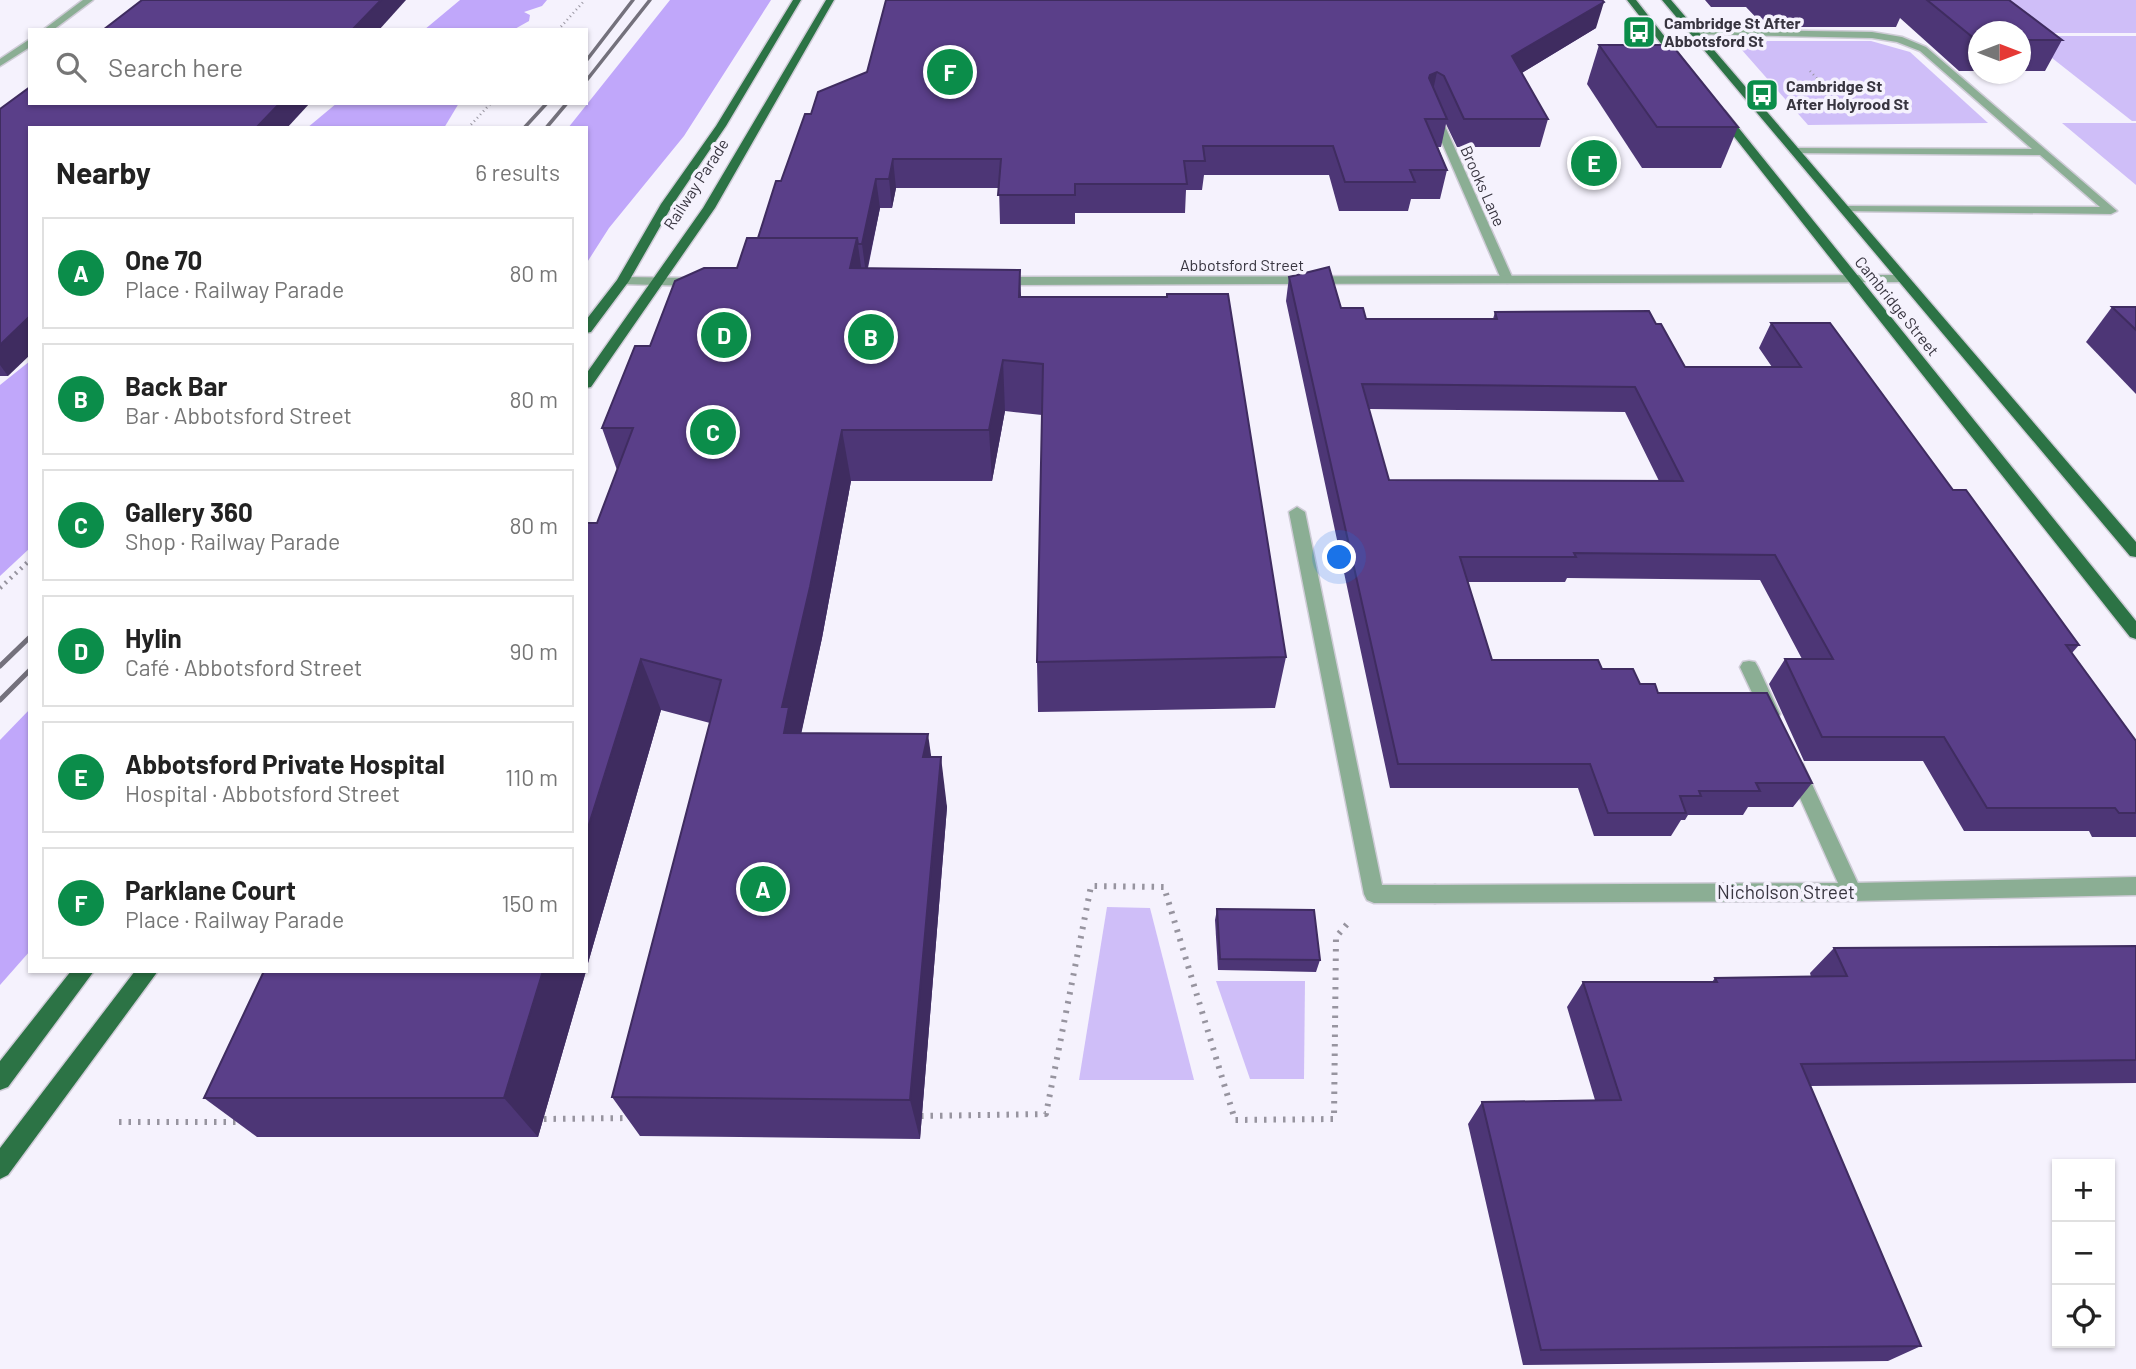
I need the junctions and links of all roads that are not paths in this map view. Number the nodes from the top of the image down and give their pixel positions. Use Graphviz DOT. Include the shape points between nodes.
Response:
graph roads {
  1 [pos="89,0"];
  2 [pos="797,0"];
  3 [pos="830,0"];
  4 [pos="1631,0"];
  5 [pos="1665,0"];
  6 [pos="50,28"];
  7 [pos="1693,32"];
  8 [pos="28,43"];
  9 [pos="0,63"];
  10 [pos="1690,75"];
  11 [pos="1430,105"];
  12 [pos="1716,107"];
  13 [pos="1795,151"];
  14 [pos="2041,152"];
  15 [pos="1845,209"];
  16 [pos="1507,279"];
  17 [pos="1854,279"];
  18 [pos="1904,279"];
  19 [pos="623,281"];
  20 [pos="656,281"];
  21 [pos="981,281"];
  22 [pos="709,282"];
  23 [pos="588,326"];
  24 [pos="588,381"];
  25 [pos="1297,512"];
  26 [pos="2136,552"];
  27 [pos="2136,633"];
  28 [pos="1749,667"];
  29 [pos="1778,729"];
  30 [pos="1789,754"];
  31 [pos="2136,886"];
  32 [pos="1852,892"];
  33 [pos="83,973"];
  34 [pos="146,973"];
  35 [pos="0,1079"];
  36 [pos="0,1167"];
  1 -- 6 [label="street"];
  2 -- 19 [label="main road, Railway Parade"];
  3 -- 20 [label="main road, Railway Parade" via="709,208"];
  4 -- 10 [label="main road"];
  5 -- 7 [label="main road, Cambridge Street"];
  7 -- 13 [label="main road, Cambridge Street"];
  7 -- 14 [label="street" via="1899,39 1923,49"];
  8 -- 9 [label="street"];
  11 -- 16 [label="street, Brooks Lane"];
  12 -- 17 [label="main road, Cambridge Street"];
  13 -- 14 [label="street"];
  13 -- 15 [label="main road, Cambridge Street"];
  14 -- 15 [label="street" via="2111,211"];
  15 -- 18 [label="main road, Cambridge Street"];
  16 -- 17 [label="street, Abbotsford Street"];
  16 -- 21 [label="street, Abbotsford Street"];
  17 -- 18 [label="street, Abbotsford Street"];
  17 -- 27 [label="main road, Cambridge Street"];
  18 -- 26 [label="main road, Cambridge Street"];
  19 -- 20 [label="street"];
  19 -- 23 [label="main road, Railway Parade"];
  20 -- 22 [label="street"];
  20 -- 24 [label="main road, Railway Parade"];
  25 -- 32 [label="street, Nicholson Street" via="1374,894"];
  28 -- 29 [label="street"];
  30 -- 32 [label="street"];
  31 -- 32 [label="street, Nicholson Street"];
  33 -- 35 [label="main road"];
  34 -- 36 [label="main road"];
}
